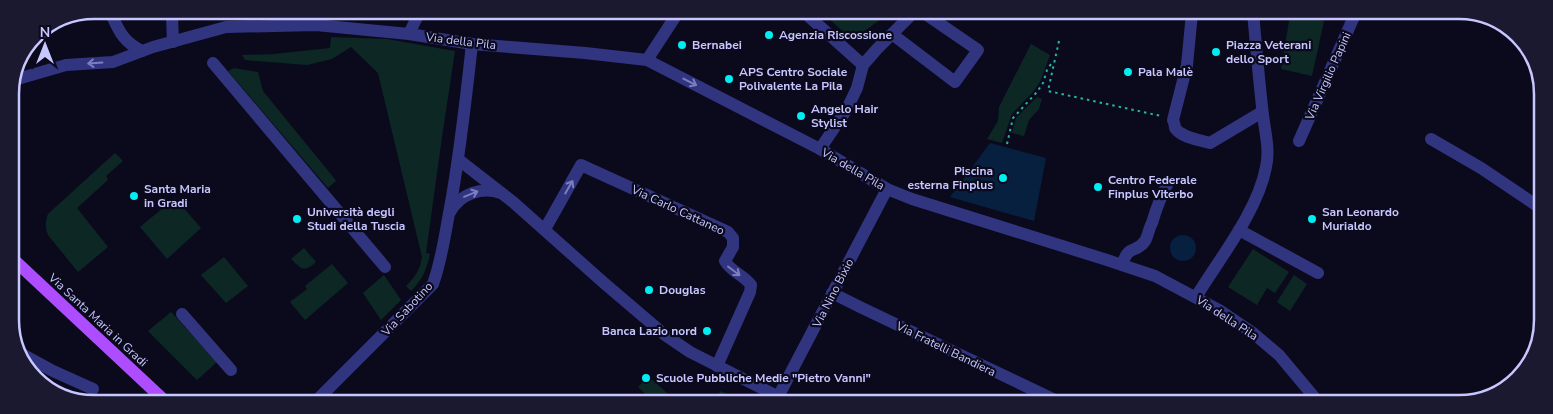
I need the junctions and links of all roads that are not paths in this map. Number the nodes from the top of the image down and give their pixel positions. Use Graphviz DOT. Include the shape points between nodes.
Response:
graph roads {
  1 [pos="113,19"];
  2 [pos="172,19"];
  3 [pos="416,19"];
  4 [pos="674,19"];
  5 [pos="812,19"];
  6 [pos="907,19"];
  7 [pos="932,19"];
  8 [pos="1191,19"];
  9 [pos="1254,19"];
  10 [pos="1353,19"];
  11 [pos="316,20"];
  12 [pos="409,34"];
  13 [pos="892,34"];
  14 [pos="173,42"];
  15 [pos="472,44"];
  16 [pos="142,51"];
  17 [pos="647,60"];
  18 [pos="213,62"];
  19 [pos="863,65"];
  20 [pos="20,78"];
  21 [pos="1262,112"];
  22 [pos="1431,139"];
  23 [pos="1299,141"];
  24 [pos="820,149"];
  25 [pos="459,160"];
  26 [pos="1168,183"];
  27 [pos="887,189"];
  28 [pos="504,194"];
  29 [pos="1534,204"];
  30 [pos="448,217"];
  31 [pos="545,229"];
  32 [pos="1239,230"];
  33 [pos="19,264"];
  34 [pos="1122,264"];
  35 [pos="385,267"];
  36 [pos="1318,273"];
  37 [pos="832,292"];
  38 [pos="1196,297"];
  39 [pos="182,314"];
  40 [pos="29,356"];
  41 [pos="717,366"];
  42 [pos="231,370"];
  43 [pos="94,389"];
  44 [pos="159,395"];
  45 [pos="322,395"];
  46 [pos="774,395"];
  47 [pos="779,395"];
  48 [pos="1044,395"];
  49 [pos="1312,395"];
  1 -- 16 [label="street" via="121,36"];
  2 -- 14 [label="street"];
  3 -- 12 [label="street"];
  4 -- 17 [label="street"];
  5 -- 19 [label="street"];
  6 -- 13 [label="street"];
  7 -- 13 [label="street" via="978,50 955,82"];
  8 -- 21 [label="street" via="1187,65 1173,120 1175,127 1194,139 1210,143"];
  9 -- 21 [label="street"];
  10 -- 23 [label="street, Via Virgilio Papini"];
  11 -- 12 [label="street, Via della Pila"];
  11 -- 14 [label="street, Via della Pila" via="226,27"];
  12 -- 15 [label="street, Via della Pila"];
  13 -- 19 [label="street"];
  14 -- 16 [label="street, Via della Pila"];
  15 -- 17 [label="street, Via della Pila"];
  15 -- 25 [label="street"];
  16 -- 20 [label="street, Via della Pila, one-way" via="112,62 66,65"];
  17 -- 24 [label="street, Via della Pila, one-way"];
  18 -- 35 [label="street"];
  19 -- 24 [label="street" via="858,88"];
  21 -- 32 [label="street" via="1267,166 1261,188"];
  22 -- 29 [label="street" via="1482,168"];
  24 -- 27 [label="street, Via della Pila"];
  25 -- 28 [label="street"];
  25 -- 30 [label="street, Via Sabotino"];
  26 -- 34 [label="street" via="1145,240 1125,255"];
  27 -- 34 [label="street, Via della Pila"];
  27 -- 37 [label="street, Via Nino Bixio"];
  30 -- 28 [label="street, one-way" via="456,204 469,194 483,190"];
  28 -- 31 [label="street"];
  30 -- 45 [label="street, Via Sabotino" via="433,284"];
  31 -- 41 [label="street" via="665,335"];
  31 -- 41 [label="street, Via Carlo Cattaneo, one-way" via="581,165 728,232 733,238 733,247 725,261 751,285"];
  32 -- 36 [label="street"];
  32 -- 38 [label="street"];
  33 -- 44 [label="main road, Via Santa Maria in Gradi"];
  34 -- 38 [label="street, Via della Pila"];
  37 -- 47 [label="street, Via Nino Bixio"];
  37 -- 48 [label="street, Via Fratelli Bandiera"];
  38 -- 49 [label="street, Via della Pila" via="1260,338"];
  39 -- 42 [label="street"];
  40 -- 43 [label="street"];
  41 -- 46 [label="street"];
}
